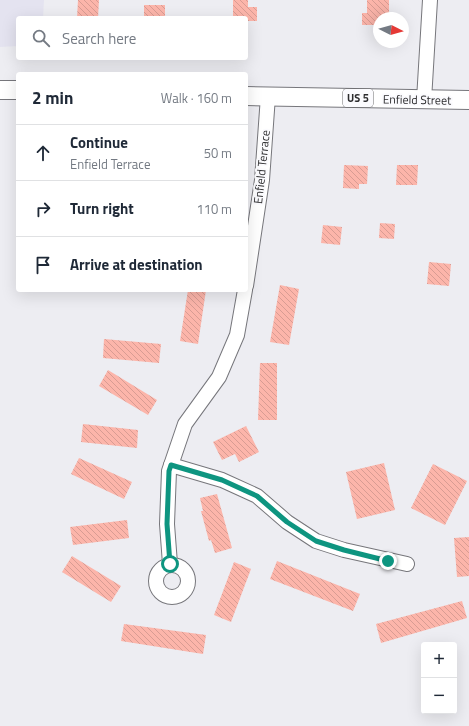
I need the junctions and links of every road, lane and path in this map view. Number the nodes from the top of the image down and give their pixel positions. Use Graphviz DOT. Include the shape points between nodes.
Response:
graph roads {
  1 [pos="430,0"];
  2 [pos="0,90"];
  3 [pos="16,90"];
  4 [pos="248,96"];
  5 [pos="268,96"];
  6 [pos="424,100"];
  7 [pos="469,100"];
  8 [pos="248,273"];
  9 [pos="245,292"];
  10 [pos="171,465"];
  11 [pos="170,564"];
  12 [pos="407,564"];
  1 -- 6 [label="street"];
  2 -- 3 [label="main road"];
  4 -- 5 [label="main road, Enfield Street / US 5"];
  5 -- 6 [label="main road, Enfield Street / US 5"];
  5 -- 8 [label="street, Enfield Terrace" via="262,180"];
  6 -- 7 [label="main road, Enfield Street / US 5"];
  9 -- 10 [label="street" via="237,335 219,377 185,424"];
  10 -- 11 [label="street" via="167,524"];
  10 -- 12 [label="street" via="222,480 257,496 287,522 316,541"];
}
